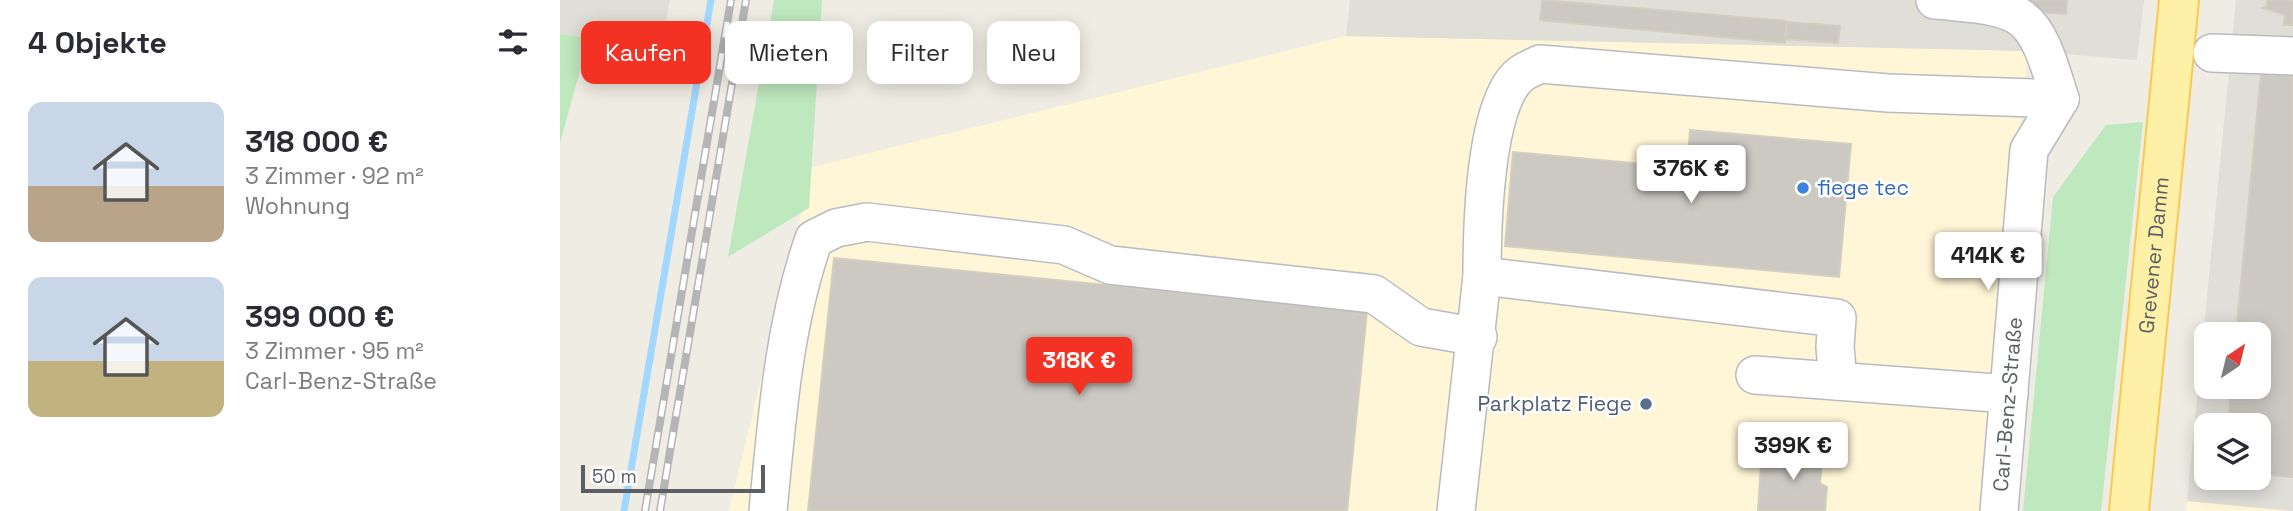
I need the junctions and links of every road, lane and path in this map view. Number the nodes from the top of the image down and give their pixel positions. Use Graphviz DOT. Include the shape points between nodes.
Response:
graph roads {
  1 [pos="1935,0"];
  2 [pos="2179,0"];
  3 [pos="2212,52"];
  4 [pos="2293,56"];
  5 [pos="2060,99"];
  6 [pos="1482,276"];
  7 [pos="1478,337"];
  8 [pos="1755,375"];
  9 [pos="1838,381"];
  10 [pos="2008,394"];
  11 [pos="768,511"];
  12 [pos="1456,511"];
  13 [pos="1999,511"];
  14 [pos="2129,511"];
  1 -- 5 [label="street" via="1996,5 2012,11 2040,39"];
  2 -- 14 [label="main road, Grevener Damm"];
  3 -- 4 [label="street"];
  5 -- 6 [label="street" via="1888,93 1540,64 1520,74 1494,117"];
  5 -- 10 [label="street, Carl-Benz-Straße" via="2029,150"];
  6 -- 7 [label="street"];
  6 -- 9 [label="street" via="1837,318"];
  7 -- 11 [label="street" via="1421,327 1374,294 1110,265 1064,245 867,222 836,228 814,239 806,262 782,365"];
  7 -- 12 [label="street"];
  8 -- 9 [label="street"];
  9 -- 10 [label="street"];
  10 -- 13 [label="street, Carl-Benz-Straße"];
}
